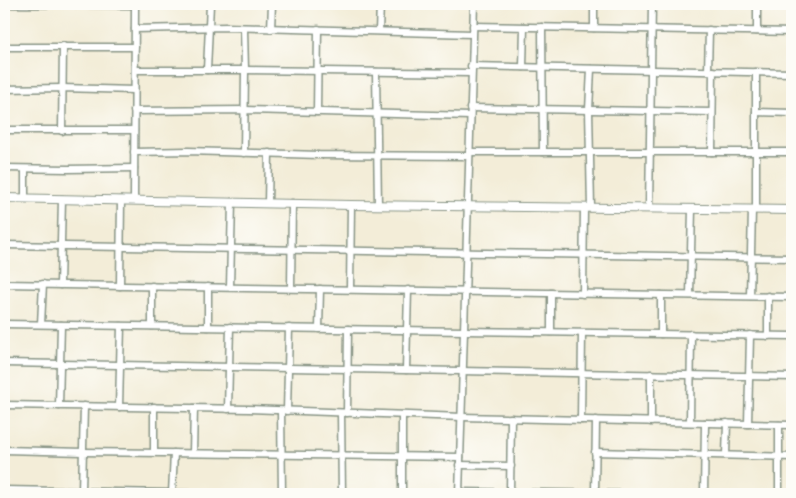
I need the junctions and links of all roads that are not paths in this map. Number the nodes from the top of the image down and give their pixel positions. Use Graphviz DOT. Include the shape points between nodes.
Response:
graph roads {
  1 [pos="4,4"];
  2 [pos="71,4"];
  3 [pos="210,4"];
  4 [pos="272,4"];
  5 [pos="380,4"];
  6 [pos="474,4"];
  7 [pos="594,4"];
  8 [pos="652,4"];
  9 [pos="757,4"];
  10 [pos="135,5"];
  11 [pos="473,26"];
  12 [pos="524,27"];
  13 [pos="542,27"];
  14 [pos="210,28"];
  15 [pos="594,28"];
  16 [pos="135,29"];
  17 [pos="244,29"];
  18 [pos="318,29"];
  19 [pos="651,29"];
  20 [pos="271,30"];
  21 [pos="709,30"];
  22 [pos="379,31"];
  23 [pos="757,31"];
  24 [pos="792,32"];
  25 [pos="472,34"];
  26 [pos="63,46"];
  27 [pos="4,47"];
  28 [pos="135,47"];
  29 [pos="471,66"];
  30 [pos="523,67"];
  31 [pos="542,68"];
  32 [pos="591,68"];
  33 [pos="134,70"];
  34 [pos="207,70"];
  35 [pos="246,70"];
  36 [pos="651,70"];
  37 [pos="317,71"];
  38 [pos="710,71"];
  39 [pos="376,72"];
  40 [pos="756,72"];
  41 [pos="471,73"];
  42 [pos="792,73"];
  43 [pos="62,88"];
  44 [pos="4,89"];
  45 [pos="134,90"];
  46 [pos="245,110"];
  47 [pos="543,110"];
  48 [pos="589,110"];
  49 [pos="134,111"];
  50 [pos="650,111"];
  51 [pos="317,112"];
  52 [pos="470,112"];
  53 [pos="712,112"];
  54 [pos="756,112"];
  55 [pos="792,113"];
  56 [pos="377,114"];
  57 [pos="4,130"];
  58 [pos="134,130"];
  59 [pos="62,131"];
  60 [pos="650,151"];
  61 [pos="134,152"];
  62 [pos="543,152"];
  63 [pos="590,152"];
  64 [pos="712,152"];
  65 [pos="756,152"];
  66 [pos="792,152"];
  67 [pos="244,153"];
  68 [pos="269,154"];
  69 [pos="469,154"];
  70 [pos="378,156"];
  71 [pos="4,168"];
  72 [pos="134,168"];
  73 [pos="24,169"];
  74 [pos="4,198"];
  75 [pos="25,198"];
  76 [pos="62,199"];
  77 [pos="121,200"];
  78 [pos="134,200"];
  79 [pos="232,202"];
  80 [pos="268,203"];
  81 [pos="292,203"];
  82 [pos="351,205"];
  83 [pos="378,205"];
  84 [pos="468,206"];
  85 [pos="587,208"];
  86 [pos="649,208"];
  87 [pos="692,209"];
  88 [pos="754,209"];
  89 [pos="792,210"];
  90 [pos="4,245"];
  91 [pos="60,246"];
  92 [pos="121,247"];
  93 [pos="230,249"];
  94 [pos="292,250"];
  95 [pos="350,251"];
  96 [pos="467,252"];
  97 [pos="584,254"];
  98 [pos="691,256"];
  99 [pos="751,257"];
  100 [pos="792,258"];
  101 [pos="4,284"];
  102 [pos="42,284"];
  103 [pos="60,285"];
  104 [pos="120,286"];
  105 [pos="152,286"];
  106 [pos="208,287"];
  107 [pos="230,287"];
  108 [pos="291,288"];
  109 [pos="320,289"];
  110 [pos="350,289"];
  111 [pos="408,290"];
  112 [pos="465,291"];
  113 [pos="551,293"];
  114 [pos="583,294"];
  115 [pos="661,295"];
  116 [pos="690,295"];
  117 [pos="750,296"];
  118 [pos="768,296"];
  119 [pos="792,297"];
  120 [pos="4,324"];
  121 [pos="41,324"];
  122 [pos="61,325"];
  123 [pos="121,326"];
  124 [pos="152,326"];
  125 [pos="208,327"];
  126 [pos="230,327"];
  127 [pos="289,328"];
  128 [pos="319,329"];
  129 [pos="348,329"];
  130 [pos="407,331"];
  131 [pos="464,331"];
  132 [pos="552,332"];
  133 [pos="582,333"];
  134 [pos="662,334"];
  135 [pos="691,334"];
  136 [pos="750,335"];
  137 [pos="768,336"];
  138 [pos="792,336"];
  139 [pos="4,363"];
  140 [pos="60,364"];
  141 [pos="120,366"];
  142 [pos="229,366"];
  143 [pos="288,368"];
  144 [pos="348,370"];
  145 [pos="406,370"];
  146 [pos="463,371"];
  147 [pos="581,373"];
  148 [pos="651,374"];
  149 [pos="690,375"];
  150 [pos="750,376"];
  151 [pos="792,377"];
  152 [pos="4,405"];
  153 [pos="59,406"];
  154 [pos="84,406"];
  155 [pos="119,406"];
  156 [pos="154,407"];
  157 [pos="194,408"];
  158 [pos="228,409"];
  159 [pos="284,411"];
  160 [pos="344,413"];
  161 [pos="402,415"];
  162 [pos="462,417"];
  163 [pos="511,418"];
  164 [pos="581,420"];
  165 [pos="596,420"];
  166 [pos="651,422"];
  167 [pos="690,422"];
  168 [pos="704,423"];
  169 [pos="727,423"];
  170 [pos="748,424"];
  171 [pos="779,425"];
  172 [pos="792,425"];
  173 [pos="4,450"];
  174 [pos="83,452"];
  175 [pos="154,452"];
  176 [pos="596,452"];
  177 [pos="174,453"];
  178 [pos="193,453"];
  179 [pos="281,454"];
  180 [pos="703,454"];
  181 [pos="341,455"];
  182 [pos="726,455"];
  183 [pos="402,457"];
  184 [pos="460,457"];
  185 [pos="779,457"];
  186 [pos="792,457"];
  187 [pos="459,465"];
  188 [pos="511,466"];
  189 [pos="4,490"];
  190 [pos="82,491"];
  191 [pos="51,492"];
  192 [pos="510,492"];
  193 [pos="121,493"];
  194 [pos="172,493"];
  195 [pos="459,493"];
  196 [pos="224,494"];
  197 [pos="282,494"];
  198 [pos="342,494"];
  199 [pos="402,494"];
  200 [pos="578,494"];
  201 [pos="596,494"];
  202 [pos="630,494"];
  203 [pos="704,494"];
  204 [pos="779,494"];
  1 -- 2 [label="street"];
  2 -- 10 [label="street"];
  3 -- 14 [label="street"];
  4 -- 20 [label="street"];
  5 -- 22 [label="street"];
  6 -- 11 [label="street"];
  7 -- 15 [label="street"];
  8 -- 19 [label="street"];
  9 -- 23 [label="street"];
  10 -- 16 [label="street"];
  11 -- 12 [label="street"];
  11 -- 25 [label="street"];
  12 -- 13 [label="street"];
  12 -- 30 [label="street"];
  13 -- 15 [label="street"];
  13 -- 31 [label="street"];
  14 -- 16 [label="street"];
  14 -- 17 [label="street"];
  14 -- 34 [label="street"];
  15 -- 19 [label="street"];
  16 -- 28 [label="street"];
  17 -- 20 [label="street"];
  17 -- 35 [label="street"];
  18 -- 20 [label="street"];
  18 -- 22 [label="street"];
  18 -- 37 [label="street"];
  19 -- 21 [label="street"];
  19 -- 36 [label="street"];
  21 -- 23 [label="street"];
  21 -- 38 [label="street"];
  22 -- 25 [label="street"];
  23 -- 24 [label="street"];
  25 -- 29 [label="street"];
  26 -- 27 [label="street"];
  26 -- 28 [label="street"];
  26 -- 43 [label="street"];
  28 -- 33 [label="street"];
  29 -- 30 [label="street"];
  29 -- 41 [label="street"];
  30 -- 31 [label="street"];
  31 -- 32 [label="street"];
  31 -- 47 [label="street"];
  32 -- 36 [label="street"];
  32 -- 48 [label="street"];
  33 -- 34 [label="street"];
  33 -- 45 [label="street"];
  34 -- 35 [label="street"];
  35 -- 37 [label="street"];
  35 -- 46 [label="street"];
  36 -- 38 [label="street"];
  36 -- 50 [label="street"];
  37 -- 39 [label="street"];
  37 -- 51 [label="street"];
  38 -- 40 [label="street"];
  38 -- 53 [label="street"];
  39 -- 41 [label="street"];
  39 -- 56 [label="street"];
  40 -- 42 [label="street"];
  40 -- 54 [label="street"];
  41 -- 52 [label="street"];
  43 -- 44 [label="street"];
  43 -- 45 [label="street"];
  43 -- 59 [label="street"];
  45 -- 49 [label="street"];
  46 -- 49 [label="street"];
  46 -- 51 [label="street"];
  46 -- 67 [label="street"];
  47 -- 48 [label="street"];
  47 -- 52 [label="street"];
  47 -- 62 [label="street"];
  48 -- 50 [label="street"];
  48 -- 63 [label="street"];
  49 -- 58 [label="street"];
  50 -- 53 [label="street"];
  50 -- 60 [label="street"];
  51 -- 56 [label="street"];
  52 -- 56 [label="street"];
  52 -- 69 [label="street"];
  53 -- 64 [label="street"];
  54 -- 55 [label="street"];
  54 -- 65 [label="street"];
  56 -- 70 [label="street"];
  57 -- 59 [label="street"];
  58 -- 59 [label="street"];
  58 -- 61 [label="street"];
  60 -- 63 [label="street"];
  60 -- 64 [label="street"];
  60 -- 86 [label="street"];
  61 -- 67 [label="street"];
  61 -- 72 [label="street"];
  62 -- 63 [label="street"];
  62 -- 69 [label="street"];
  63 -- 85 [label="street"];
  64 -- 65 [label="street"];
  65 -- 66 [label="street"];
  65 -- 88 [label="street"];
  67 -- 68 [label="street"];
  68 -- 70 [label="street"];
  68 -- 80 [label="street"];
  69 -- 70 [label="street"];
  69 -- 84 [label="street"];
  70 -- 83 [label="street"];
  71 -- 73 [label="street"];
  72 -- 73 [label="street"];
  72 -- 78 [label="street"];
  73 -- 75 [label="street"];
  74 -- 75 [label="street"];
  75 -- 76 [label="street"];
  76 -- 77 [label="street"];
  76 -- 91 [label="street"];
  77 -- 78 [label="street"];
  77 -- 92 [label="street"];
  78 -- 79 [label="street"];
  79 -- 80 [label="street"];
  79 -- 93 [label="street"];
  80 -- 81 [label="street"];
  81 -- 82 [label="street"];
  81 -- 94 [label="street"];
  82 -- 83 [label="street"];
  82 -- 95 [label="street"];
  83 -- 84 [label="street"];
  84 -- 85 [label="street"];
  84 -- 96 [label="street"];
  85 -- 86 [label="street"];
  85 -- 97 [label="street"];
  86 -- 87 [label="street"];
  87 -- 88 [label="street"];
  87 -- 98 [label="street"];
  88 -- 89 [label="street"];
  88 -- 99 [label="street"];
  90 -- 91 [label="street"];
  91 -- 92 [label="street"];
  91 -- 103 [label="street"];
  92 -- 93 [label="street"];
  92 -- 104 [label="street"];
  93 -- 94 [label="street"];
  93 -- 107 [label="street"];
  94 -- 95 [label="street"];
  94 -- 108 [label="street"];
  95 -- 96 [label="street"];
  95 -- 110 [label="street"];
  96 -- 97 [label="street"];
  96 -- 112 [label="street"];
  97 -- 98 [label="street"];
  97 -- 114 [label="street"];
  98 -- 99 [label="street"];
  98 -- 116 [label="street"];
  99 -- 100 [label="street"];
  99 -- 117 [label="street"];
  101 -- 102 [label="street"];
  102 -- 103 [label="street"];
  102 -- 121 [label="street"];
  103 -- 104 [label="street"];
  104 -- 105 [label="street"];
  105 -- 106 [label="street"];
  105 -- 124 [label="street"];
  106 -- 107 [label="street"];
  106 -- 125 [label="street"];
  107 -- 108 [label="street"];
  108 -- 109 [label="street"];
  109 -- 110 [label="street"];
  109 -- 128 [label="street"];
  110 -- 111 [label="street"];
  111 -- 112 [label="street"];
  111 -- 130 [label="street"];
  112 -- 113 [label="street"];
  112 -- 131 [label="street"];
  113 -- 114 [label="street"];
  113 -- 132 [label="street"];
  114 -- 115 [label="street"];
  115 -- 116 [label="street"];
  115 -- 134 [label="street"];
  116 -- 117 [label="street"];
  117 -- 118 [label="street"];
  118 -- 119 [label="street"];
  118 -- 137 [label="street"];
  120 -- 121 [label="street"];
  121 -- 122 [label="street"];
  122 -- 123 [label="street"];
  122 -- 140 [label="street"];
  123 -- 124 [label="street"];
  123 -- 141 [label="street"];
  124 -- 125 [label="street"];
  125 -- 126 [label="street"];
  126 -- 127 [label="street"];
  126 -- 142 [label="street"];
  127 -- 128 [label="street"];
  127 -- 143 [label="street"];
  128 -- 129 [label="street"];
  129 -- 130 [label="street"];
  129 -- 144 [label="street"];
  130 -- 131 [label="street"];
  130 -- 145 [label="street"];
  131 -- 132 [label="street"];
  131 -- 146 [label="street"];
  132 -- 133 [label="street"];
  133 -- 134 [label="street"];
  133 -- 147 [label="street"];
  134 -- 135 [label="street"];
  135 -- 136 [label="street"];
  135 -- 149 [label="street"];
  136 -- 137 [label="street"];
  136 -- 150 [label="street"];
  137 -- 138 [label="street"];
  139 -- 140 [label="street"];
  140 -- 141 [label="street"];
  140 -- 153 [label="street"];
  141 -- 142 [label="street"];
  141 -- 155 [label="street"];
  142 -- 143 [label="street"];
  142 -- 158 [label="street"];
  143 -- 144 [label="street"];
  143 -- 159 [label="street"];
  144 -- 145 [label="street"];
  144 -- 160 [label="street"];
  145 -- 146 [label="street"];
  146 -- 147 [label="street"];
  146 -- 162 [label="street"];
  147 -- 148 [label="street"];
  147 -- 164 [label="street"];
  148 -- 149 [label="street"];
  148 -- 166 [label="street"];
  149 -- 150 [label="street"];
  149 -- 167 [label="street"];
  150 -- 151 [label="street"];
  150 -- 170 [label="street"];
  152 -- 153 [label="street"];
  153 -- 154 [label="street"];
  154 -- 155 [label="street"];
  154 -- 174 [label="street"];
  155 -- 156 [label="street"];
  156 -- 157 [label="street"];
  156 -- 175 [label="street"];
  157 -- 158 [label="street"];
  157 -- 178 [label="street"];
  158 -- 159 [label="street"];
  159 -- 160 [label="street"];
  159 -- 179 [label="street"];
  160 -- 161 [label="street"];
  160 -- 181 [label="street"];
  161 -- 162 [label="street"];
  161 -- 183 [label="street"];
  162 -- 163 [label="street"];
  162 -- 184 [label="street"];
  163 -- 164 [label="street"];
  163 -- 188 [label="street"];
  164 -- 165 [label="street"];
  165 -- 166 [label="street"];
  165 -- 176 [label="street"];
  166 -- 167 [label="street"];
  167 -- 168 [label="street"];
  168 -- 169 [label="street"];
  168 -- 180 [label="street"];
  169 -- 170 [label="street"];
  169 -- 182 [label="street"];
  170 -- 171 [label="street"];
  171 -- 172 [label="street"];
  171 -- 185 [label="street"];
  173 -- 174 [label="street"];
  174 -- 175 [label="street"];
  174 -- 190 [label="street"];
  175 -- 177 [label="street"];
  176 -- 180 [label="street"];
  176 -- 201 [label="street"];
  177 -- 178 [label="street"];
  177 -- 194 [label="street"];
  178 -- 179 [label="street"];
  179 -- 181 [label="street"];
  179 -- 197 [label="street"];
  180 -- 182 [label="street"];
  180 -- 203 [label="street"];
  181 -- 183 [label="street"];
  181 -- 198 [label="street"];
  182 -- 185 [label="street"];
  183 -- 184 [label="street"];
  183 -- 199 [label="street"];
  184 -- 187 [label="street"];
  185 -- 186 [label="street"];
  185 -- 204 [label="street"];
  187 -- 188 [label="street"];
  187 -- 195 [label="street"];
  188 -- 192 [label="street"];
  189 -- 191 [label="street"];
  190 -- 191 [label="street"];
  190 -- 193 [label="street"];
  192 -- 195 [label="street"];
  192 -- 200 [label="street"];
  193 -- 194 [label="street"];
  194 -- 196 [label="street"];
  200 -- 201 [label="street"];
  201 -- 202 [label="street"];
}
